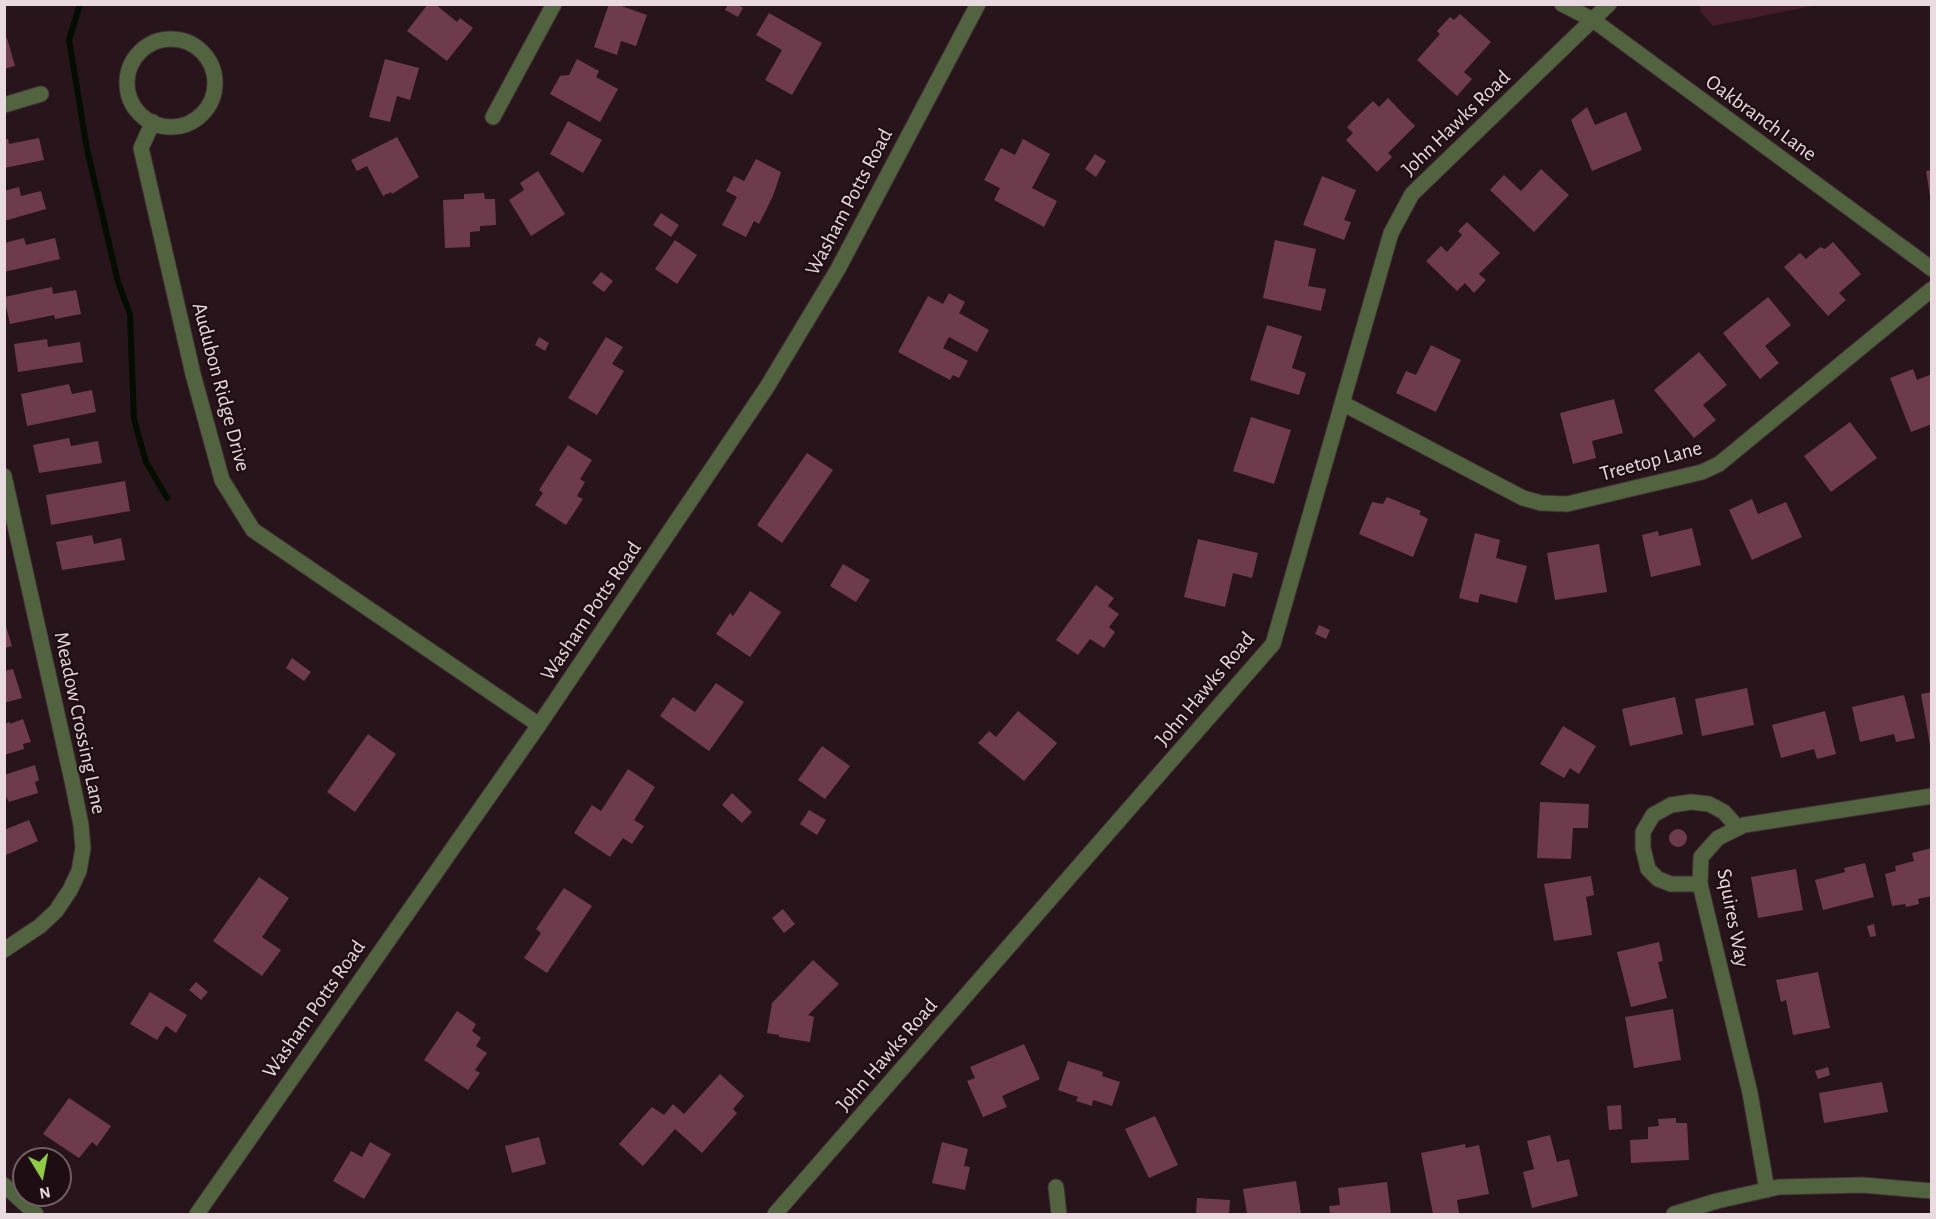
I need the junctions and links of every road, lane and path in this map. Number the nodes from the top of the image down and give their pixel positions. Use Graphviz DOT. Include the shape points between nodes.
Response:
graph roads {
  1 [pos="978,4"];
  2 [pos="1562,4"];
  3 [pos="1610,4"];
  4 [pos="548,6"];
  5 [pos="1593,20"];
  6 [pos="40,94"];
  7 [pos="4,105"];
  8 [pos="493,117"];
  9 [pos="153,122"];
  10 [pos="1932,269"];
  11 [pos="1932,289"];
  12 [pos="1342,403"];
  13 [pos="4,476"];
  14 [pos="539,725"];
  15 [pos="1932,796"];
  16 [pos="1738,828"];
  17 [pos="1700,884"];
  18 [pos="4,950"];
  19 [pos="4,1185"];
  20 [pos="1056,1187"];
  21 [pos="1767,1190"];
  22 [pos="1932,1191"];
  23 [pos="36,1215"];
  24 [pos="197,1215"];
  25 [pos="775,1215"];
  26 [pos="1059,1215"];
  27 [pos="1674,1215"];
  1 -- 14 [label="street, Washam Potts Road" via="806,324"];
  2 -- 5 [label="street, Oakbranch Lane"];
  3 -- 5 [label="street, John Hawks Road"];
  4 -- 8 [label="street"];
  5 -- 10 [label="street, Oakbranch Lane"];
  5 -- 12 [label="street, John Hawks Road" via="1412,194 1391,233"];
  6 -- 7 [label="street"];
  9 -- 9 [label="street" via="174,127 188,124 210,105 216,76 212,63 191,42 177,38 149,44 129,67 128,96 135,109"];
  9 -- 14 [label="street, Audubon Ridge Drive" via="141,147 193,374 222,480 253,530"];
  11 -- 12 [label="street, Treetop Lane" via="1719,464 1702,472 1567,504 1523,498"];
  12 -- 25 [label="street, John Hawks Road" via="1273,644"];
  13 -- 18 [label="street, Meadow Crossing Lane" via="73,784 83,848 79,871 56,911"];
  14 -- 24 [label="street, Washam Potts Road"];
  15 -- 16 [label="street, Squires Way"];
  16 -- 17 [label="street, Squires Way" via="1718,838 1701,857"];
  16 -- 17 [label="street" via="1724,812 1709,804 1671,805 1653,815 1643,832 1648,869 1671,884"];
  17 -- 21 [label="street, Squires Way" via="1750,1093"];
  19 -- 23 [label="street"];
  20 -- 26 [label="street"];
  21 -- 22 [label="street" via="1844,1185"];
  21 -- 27 [label="street"];
}
